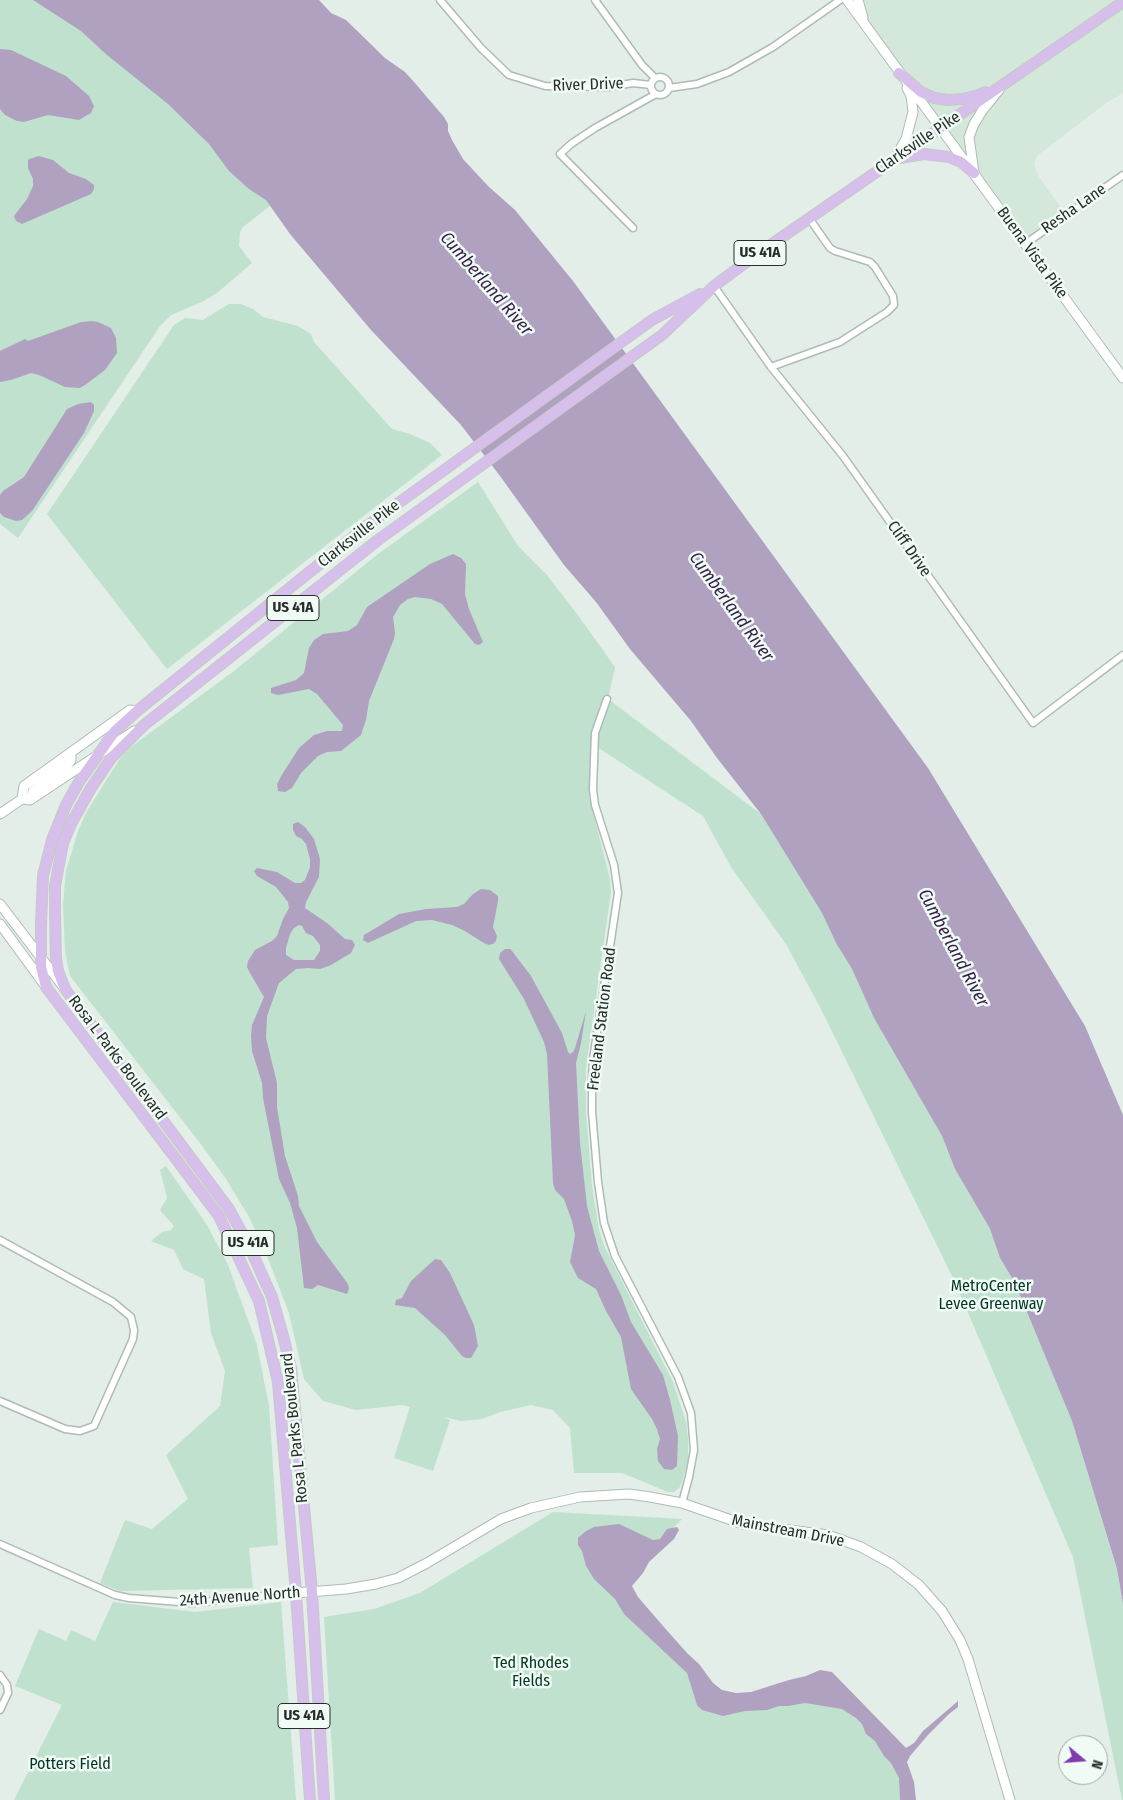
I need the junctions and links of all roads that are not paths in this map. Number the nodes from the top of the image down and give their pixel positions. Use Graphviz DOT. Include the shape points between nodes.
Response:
graph roads {
  1 [pos="440,0"];
  2 [pos="595,0"];
  3 [pos="840,0"];
  4 [pos="848,0"];
  5 [pos="858,0"];
  6 [pos="1123,2"];
  7 [pos="865,25"];
  8 [pos="899,72"];
  9 [pos="655,78"];
  10 [pos="1004,83"];
  11 [pos="651,85"];
  12 [pos="669,88"];
  13 [pos="656,94"];
  14 [pos="940,128"];
  15 [pos="894,160"];
  16 [pos="974,173"];
  17 [pos="1123,175"];
  18 [pos="809,218"];
  19 [pos="633,228"];
  20 [pos="1025,244"];
  21 [pos="714,286"];
  22 [pos="771,367"];
  23 [pos="1123,378"];
  24 [pos="1123,655"];
  25 [pos="608,699"];
  26 [pos="138,711"];
  27 [pos="143,726"];
  28 [pos="98,755"];
  29 [pos="26,799"];
  30 [pos="0,814"];
  31 [pos="0,904"];
  32 [pos="0,924"];
  33 [pos="41,959"];
  34 [pos="46,987"];
  35 [pos="65,989"];
  36 [pos="0,1240"];
  37 [pos="0,1401"];
  38 [pos="682,1503"];
  39 [pos="0,1544"];
  40 [pos="312,1592"];
  41 [pos="296,1593"];
  42 [pos="1,1676"];
  43 [pos="0,1710"];
  44 [pos="310,1800"];
  45 [pos="324,1800"];
  46 [pos="1010,1800"];
  1 -- 11 [label="street, River Drive" via="480,48 509,75 545,86"];
  2 -- 9 [label="street"];
  3 -- 12 [label="street" via="773,47 729,72 697,84"];
  4 -- 7 [label="main road"];
  5 -- 7 [label="main road"];
  6 -- 10 [label="main road, Clarksville Pike / US 41A"];
  7 -- 8 [label="main road"];
  8 -- 10 [label="main road" via="920,92 948,100 975,96"];
  8 -- 14 [label="main road, Buena Vista Pike"];
  8 -- 15 [label="main road" via="913,112 906,139"];
  9 -- 11 [label="street"];
  9 -- 12 [label="street" via="665,78"];
  10 -- 14 [label="main road, Clarksville Pike / US 41A"];
  10 -- 16 [label="main road" via="982,111 971,132"];
  11 -- 13 [label="street"];
  12 -- 13 [label="street" via="663,94"];
  13 -- 19 [label="street" via="595,128 560,154"];
  14 -- 15 [label="main road, Clarksville Pike / US 41A"];
  14 -- 16 [label="main road, Buena Vista Pike"];
  15 -- 16 [label="main road" via="924,154 940,156 961,162"];
  15 -- 18 [label="main road, Clarksville Pike / US 41A"];
  16 -- 20 [label="main road, Buena Vista Pike"];
  17 -- 20 [label="street, Resha Lane"];
  18 -- 21 [label="main road, Clarksville Pike / US 41A"];
  18 -- 22 [label="street" via="830,248 870,262 875,267 894,296 894,305 840,342"];
  20 -- 23 [label="main road, Buena Vista Pike"];
  21 -- 22 [label="street, Cliff Drive"];
  21 -- 26 [label="main road, Clarksville Pike / US 41A" via="652,320 433,477 368,525"];
  21 -- 27 [label="main road, Clarksville Pike / US 41A" via="662,335 378,540"];
  22 -- 24 [label="street, Cliff Drive" via="843,456 1032,723"];
  25 -- 38 [label="street, Freeland Station Road" via="595,734 593,790 614,865 618,893 593,1060 592,1112 598,1182 604,1223 615,1256 678,1378 690,1413 694,1450"];
  26 -- 28 [label="main road, US 41A" via="115,731"];
  26 -- 29 [label="main road, Clarksville Pike" via="130,710 24,786"];
  27 -- 28 [label="main road, Clarksville Pike"];
  27 -- 35 [label="main road, US 41A" via="101,773 82,804 64,844 54,914 56,958"];
  28 -- 29 [label="main road, Clarksville Pike"];
  28 -- 33 [label="main road, US 41A" via="66,804 52,840 43,876"];
  29 -- 30 [label="main road, Clarksville Pike"];
  31 -- 33 [label="main road, Rosa L Parks Boulevard"];
  32 -- 34 [label="main road, Rosa L Parks Boulevard"];
  33 -- 34 [label="main road, US 41A"];
  33 -- 35 [label="main road, Rosa L Parks Boulevard"];
  34 -- 41 [label="main road, Rosa L Parks Boulevard / US 41A" via="219,1216 259,1300 278,1382"];
  35 -- 40 [label="main road, Rosa L Parks Boulevard / US 41A" via="230,1209 272,1296 291,1368"];
  36 -- 37 [label="street" via="113,1302 131,1317 134,1330 133,1339 94,1426 80,1431 65,1429"];
  38 -- 40 [label="main road, Mainstream Drive" via="629,1494 551,1502 501,1519 398,1578 353,1588"];
  38 -- 46 [label="main road, Mainstream Drive" via="743,1524 843,1540 876,1554 919,1585 942,1611 960,1640"];
  39 -- 41 [label="street, 24th Avenue North" via="128,1598 192,1602"];
  40 -- 41 [label="main road, 24th Avenue North"];
  40 -- 45 [label="main road, Rosa L Parks Boulevard / US 41A"];
  41 -- 44 [label="main road, Rosa L Parks Boulevard / US 41A"];
  42 -- 43 [label="street" via="8,1694"];
}
